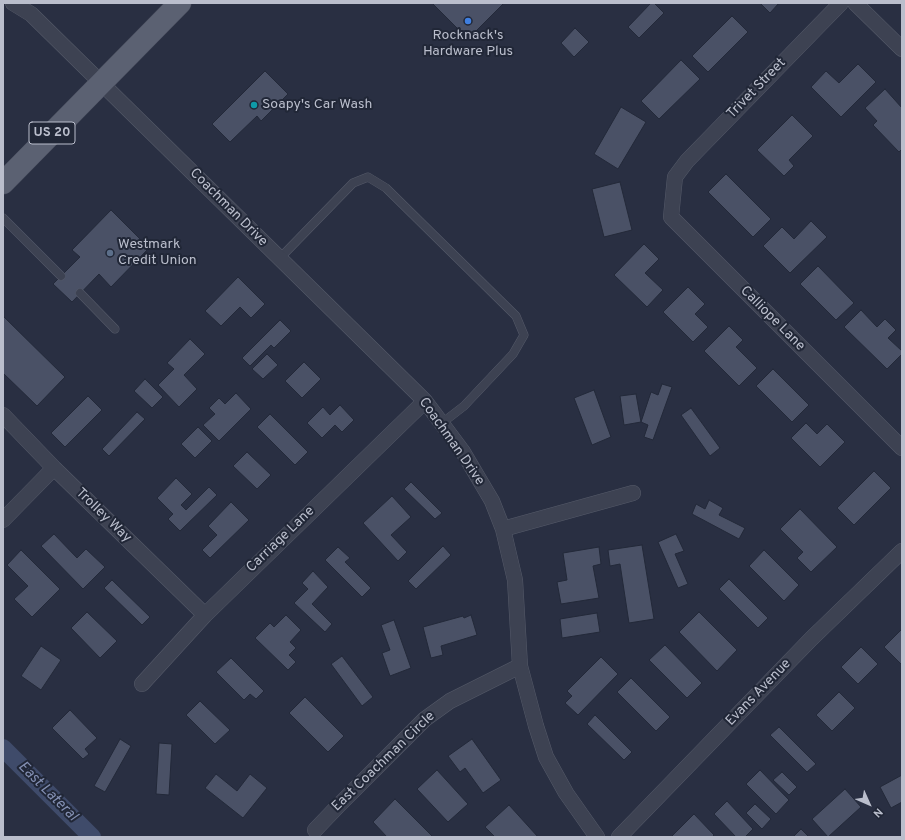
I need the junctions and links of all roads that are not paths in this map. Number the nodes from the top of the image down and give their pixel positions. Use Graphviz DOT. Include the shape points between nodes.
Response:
graph roads {
  1 [pos="13,3"];
  2 [pos="180,3"];
  3 [pos="841,3"];
  4 [pos="855,3"];
  5 [pos="902,49"];
  6 [pos="101,82"];
  7 [pos="675,177"];
  8 [pos="3,183"];
  9 [pos="3,218"];
  10 [pos="280,258"];
  11 [pos="61,276"];
  12 [pos="80,293"];
  13 [pos="116,329"];
  14 [pos="425,401"];
  15 [pos="3,415"];
  16 [pos="442,424"];
  17 [pos="902,448"];
  18 [pos="54,468"];
  19 [pos="633,493"];
  20 [pos="3,520"];
  21 [pos="503,529"];
  22 [pos="902,551"];
  23 [pos="205,615"];
  24 [pos="520,666"];
  25 [pos="142,684"];
  26 [pos="315,830"];
  27 [pos="597,837"];
  28 [pos="618,837"];
  1 -- 6 [label="street, Coachman Drive" via="31,14"];
  2 -- 6 [label="main road, US 20"];
  3 -- 7 [label="street, Trivet Street" via="687,161"];
  4 -- 5 [label="street"];
  6 -- 8 [label="main road, US 20"];
  6 -- 10 [label="street, Coachman Drive"];
  7 -- 17 [label="street, Calliope Lane" via="671,217"];
  9 -- 11 [label="lane"];
  10 -- 14 [label="street, Coachman Drive"];
  10 -- 16 [label="lane" via="353,183 368,177 386,188 516,316 524,335 513,354 464,406"];
  12 -- 13 [label="lane"];
  14 -- 16 [label="street, Coachman Drive"];
  14 -- 23 [label="street, Carriage Lane"];
  15 -- 18 [label="street, Trolley Way"];
  16 -- 21 [label="street, Coachman Drive" via="463,452 492,501"];
  18 -- 20 [label="street"];
  18 -- 23 [label="street, Trolley Way"];
  19 -- 21 [label="street"];
  21 -- 24 [label="street, Coachman Drive" via="515,580"];
  22 -- 28 [label="street, Evans Avenue" via="811,639"];
  23 -- 25 [label="street, Carriage Lane"];
  24 -- 26 [label="street, East Coachman Circle" via="450,701 425,719"];
  24 -- 27 [label="street, Coachman Drive" via="546,757 566,793"];
}
